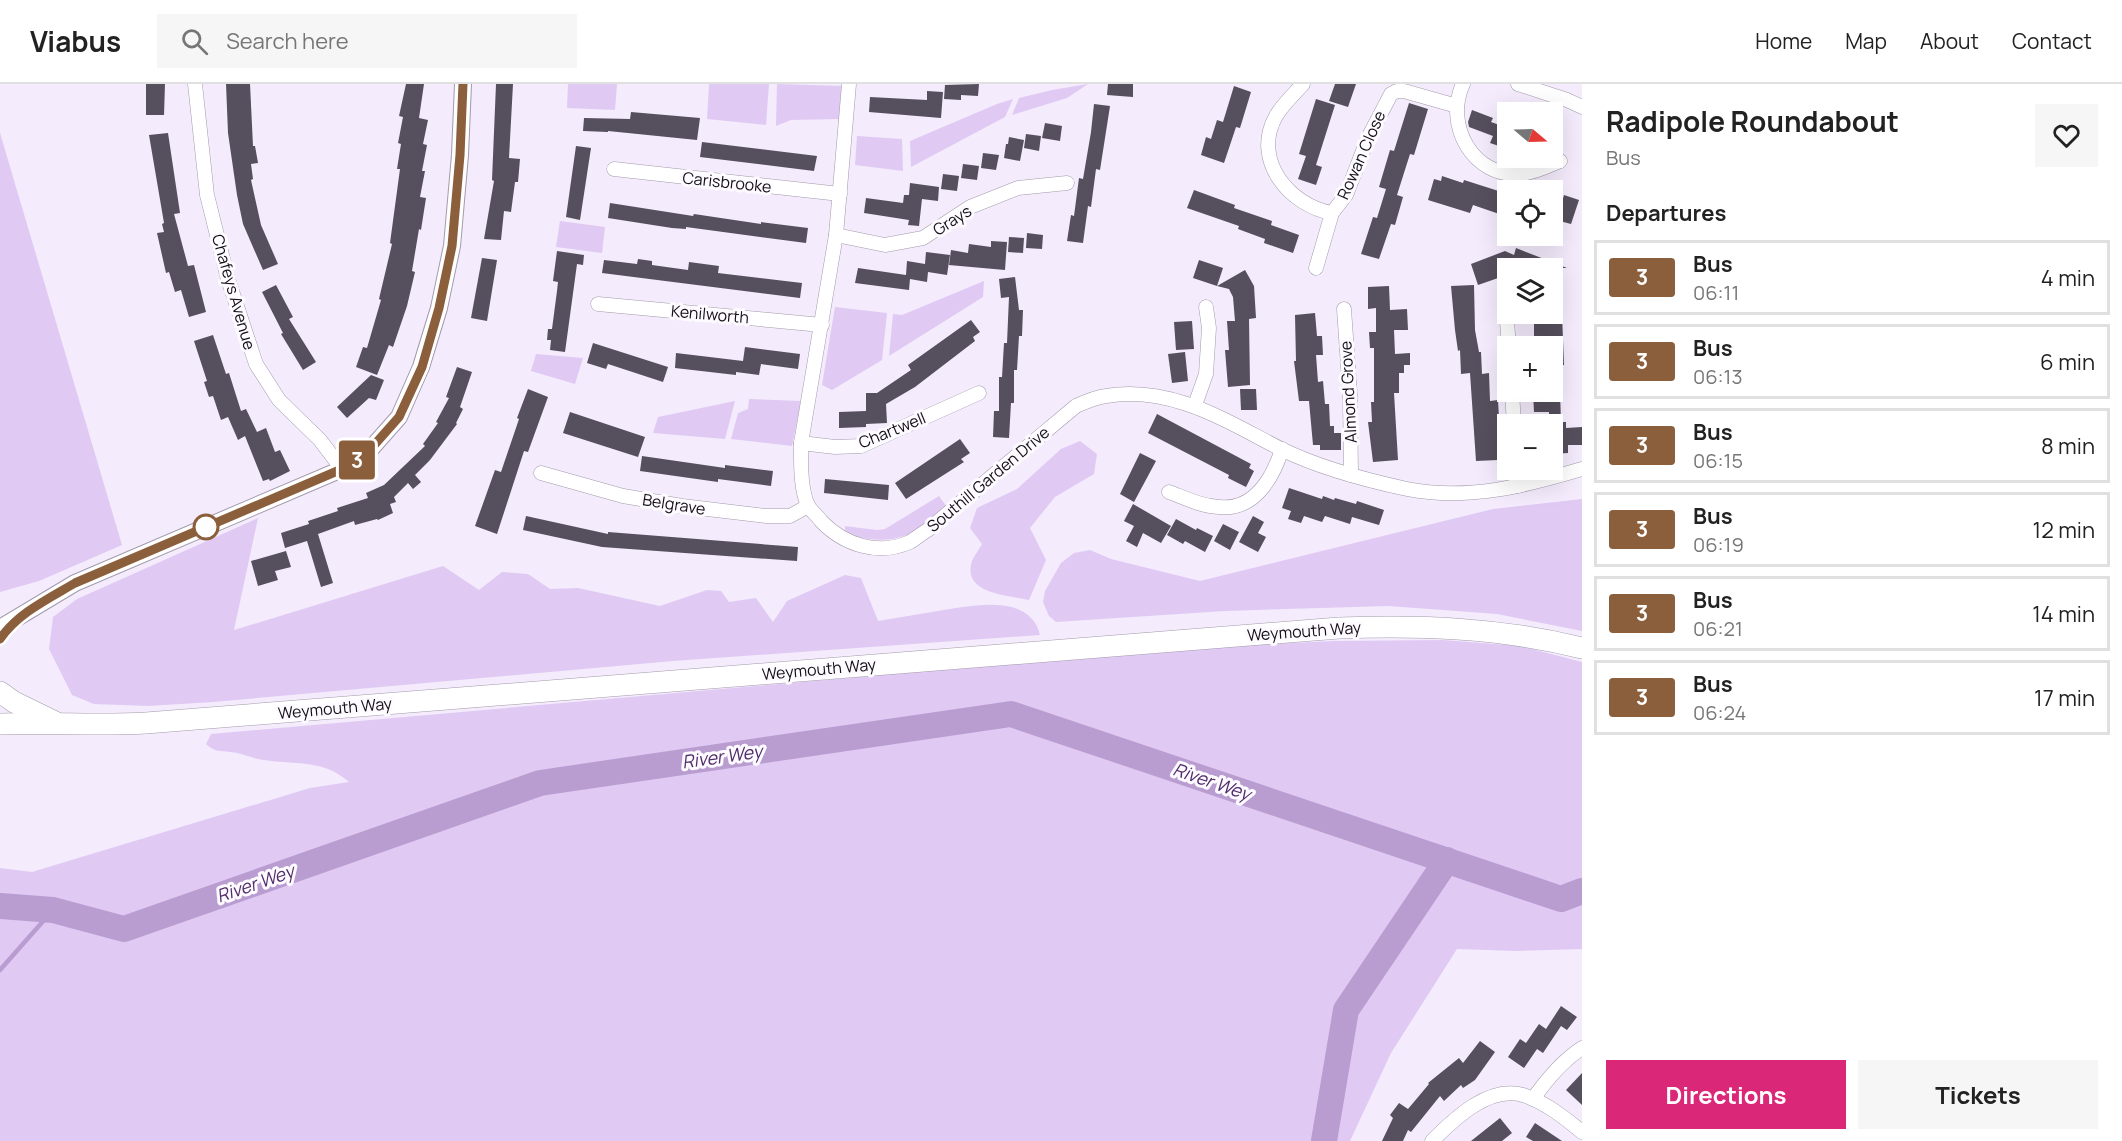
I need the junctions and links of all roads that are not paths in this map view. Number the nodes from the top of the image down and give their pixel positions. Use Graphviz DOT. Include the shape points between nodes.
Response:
graph roads {
  1 [pos="195,84"];
  2 [pos="463,84"];
  3 [pos="849,84"];
  4 [pos="1303,84"];
  5 [pos="1463,84"];
  6 [pos="1518,84"];
  7 [pos="1582,97"];
  8 [pos="1567,100"];
  9 [pos="1457,106"];
  10 [pos="1582,107"];
  11 [pos="1539,168"];
  12 [pos="614,169"];
  13 [pos="1067,183"];
  14 [pos="840,194"];
  15 [pos="1332,213"];
  16 [pos="836,235"];
  17 [pos="1316,268"];
  18 [pos="598,304"];
  19 [pos="1206,307"];
  20 [pos="1344,309"];
  21 [pos="822,325"];
  22 [pos="979,393"];
  23 [pos="1195,405"];
  24 [pos="801,442"];
  25 [pos="1282,449"];
  26 [pos="342,469"];
  27 [pos="1582,469"];
  28 [pos="541,473"];
  29 [pos="1351,475"];
  30 [pos="1517,480"];
  31 [pos="1517,486"];
  32 [pos="1169,492"];
  33 [pos="808,506"];
  34 [pos="8,625"];
  35 [pos="0,639"];
  36 [pos="1582,648"];
  37 [pos="0,692"];
  38 [pos="55,722"];
  39 [pos="0,724"];
  40 [pos="1582,1048"];
  41 [pos="1533,1099"];
  42 [pos="1579,1134"];
  43 [pos="1432,1141"];
  1 -- 26 [label="street, Chafeys Avenue" via="207,195 228,279 256,364 279,400 320,440"];
  2 -- 26 [label="street" via="452,246 422,367 399,417 368,452"];
  3 -- 14 [label="street, Southill Garden Drive"];
  4 -- 15 [label="street, Rowan Close" via="1276,116 1269,155 1282,185 1317,210"];
  5 -- 9 [label="street"];
  6 -- 8 [label="street"];
  7 -- 8 [label="street"];
  8 -- 10 [label="street"];
  9 -- 11 [label="street" via="1458,126 1465,145 1477,159 1507,173 1521,174"];
  9 -- 15 [label="street, Rowan Close" via="1404,91 1391,94 1368,138 1346,195"];
  12 -- 14 [label="street, Carisbrooke"];
  13 -- 16 [label="street, Grays" via="1018,188 970,207 923,238 885,245"];
  14 -- 16 [label="street, Southill Garden Drive"];
  15 -- 17 [label="street, Rowan Close"];
  16 -- 21 [label="street, Southill Garden Drive"];
  18 -- 21 [label="street, Kenilworth"];
  19 -- 23 [label="street" via="1206,374"];
  20 -- 29 [label="street, Almond Grove"];
  21 -- 24 [label="street, Southill Garden Drive"];
  22 -- 24 [label="street, Chartwell" via="861,446"];
  23 -- 25 [label="street, Southill Garden Drive"];
  23 -- 33 [label="street, Southill Garden Drive" via="1142,393 1104,396 1076,406 929,529 909,542 885,549 841,538"];
  24 -- 33 [label="street, Southill Garden Drive" via="801,475"];
  25 -- 29 [label="street, Southill Garden Drive"];
  25 -- 32 [label="street" via="1276,470 1263,489 1238,505 1219,507"];
  26 -- 34 [label="street" via="75,583"];
  27 -- 31 [label="street, Southill Garden Drive"];
  28 -- 33 [label="street, Belgrave" via="682,506 778,516 790,516"];
  29 -- 31 [label="street, Southill Garden Drive" via="1409,489 1456,494"];
  30 -- 31 [label="street"];
  34 -- 35 [label="street"];
  36 -- 38 [label="highway, Weymouth Way" via="1463,629 1339,628 146,723"];
  37 -- 38 [label="highway, Weymouth Way"];
  38 -- 39 [label="highway, Weymouth Way"];
  40 -- 41 [label="street" via="1549,1077"];
  41 -- 42 [label="street" via="1561,1115"];
  41 -- 43 [label="street" via="1515,1094 1485,1099"];
}
